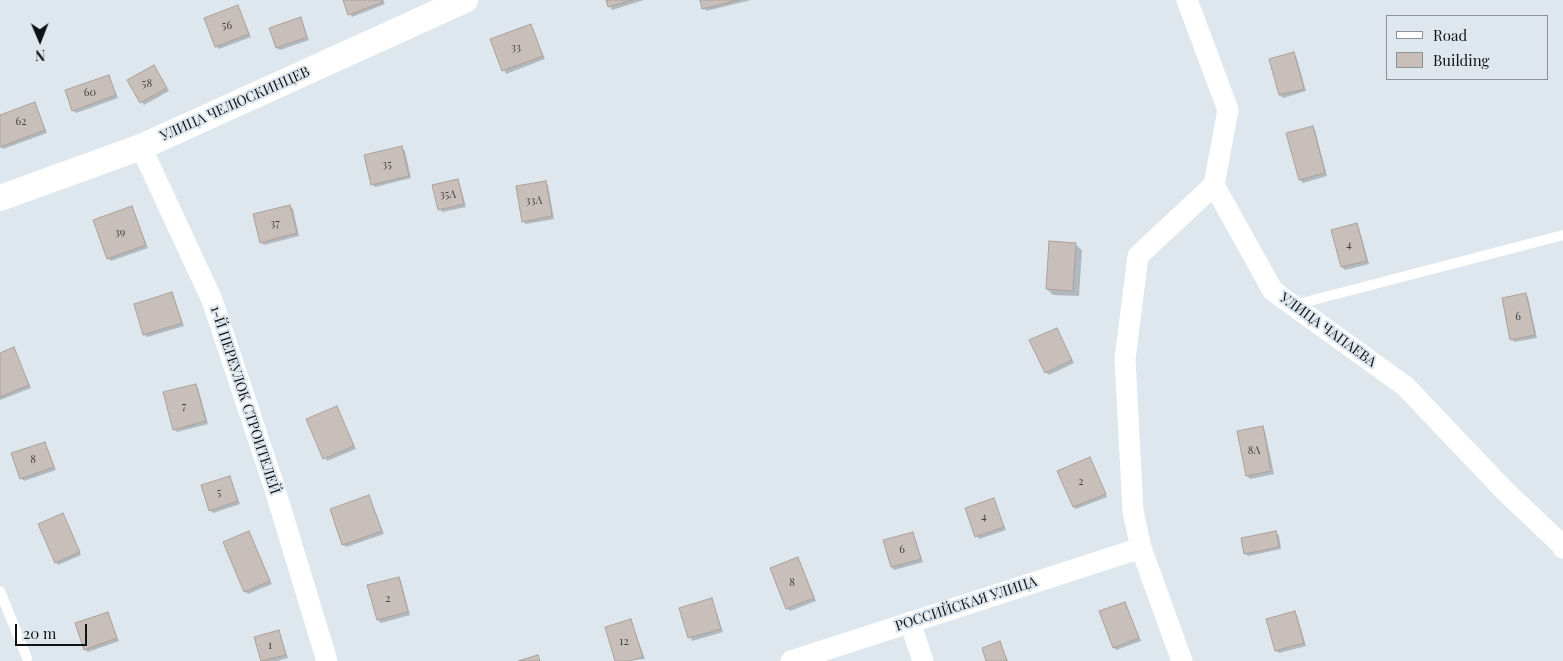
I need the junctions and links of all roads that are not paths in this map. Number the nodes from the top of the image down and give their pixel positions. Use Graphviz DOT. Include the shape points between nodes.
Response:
graph roads {
  1 [pos="465,0"];
  2 [pos="1186,0"];
  3 [pos="141,147"];
  4 [pos="1214,185"];
  5 [pos="0,198"];
  6 [pos="1563,235"];
  7 [pos="1294,305"];
  8 [pos="1141,548"];
  9 [pos="1563,548"];
  10 [pos="0,591"];
  11 [pos="910,622"];
  12 [pos="27,658"];
  13 [pos="327,661"];
  14 [pos="791,661"];
  15 [pos="924,661"];
  16 [pos="1182,661"];
  1 -- 3 [label="street, УЛИЦА ЧЕЛЮСКИНЦЕВ"];
  2 -- 4 [label="street" via="1228,110"];
  3 -- 5 [label="street, УЛИЦА ЧЕЛЮСКИНЦЕВ"];
  3 -- 13 [label="street, 1-Й ПЕРЕУЛОК СТРОИТЕЛЕЙ" via="212,300 273,483"];
  4 -- 7 [label="street, УЛИЦА ЧАПАЕВА" via="1273,291"];
  4 -- 8 [label="street" via="1138,256 1125,359 1132,512"];
  6 -- 7 [label="lane"];
  7 -- 9 [label="street, УЛИЦА ЧАПАЕВА" via="1405,386"];
  8 -- 11 [label="street, РОССИЙСКАЯ УЛИЦА"];
  8 -- 16 [label="street"];
  10 -- 12 [label="lane"];
  11 -- 14 [label="street, РОССИЙСКАЯ УЛИЦА"];
  11 -- 15 [label="street"];
}
